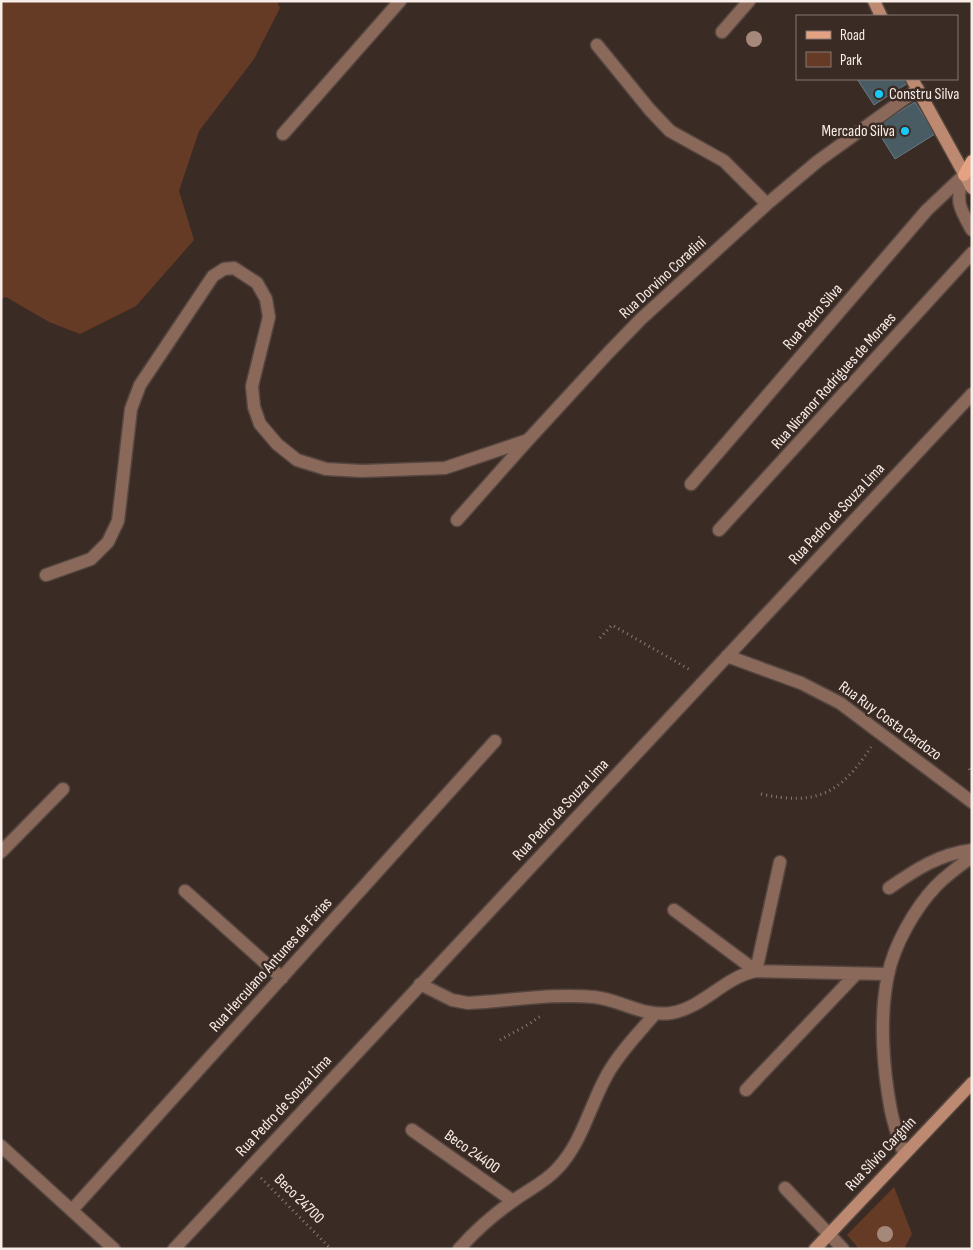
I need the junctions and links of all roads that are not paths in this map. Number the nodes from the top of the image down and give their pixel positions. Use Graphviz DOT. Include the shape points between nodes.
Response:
graph roads {
  1 [pos="400,1"];
  2 [pos="750,1"];
  3 [pos="874,1"];
  4 [pos="881,15"];
  5 [pos="722,32"];
  6 [pos="597,45"];
  7 [pos="915,84"];
  8 [pos="283,134"];
  9 [pos="972,161"];
  10 [pos="964,175"];
  11 [pos="972,188"];
  12 [pos="768,204"];
  13 [pos="972,230"];
  14 [pos="972,253"];
  15 [pos="972,394"];
  16 [pos="528,440"];
  17 [pos="691,484"];
  18 [pos="457,520"];
  19 [pos="719,530"];
  20 [pos="46,575"];
  21 [pos="728,656"];
  22 [pos="495,742"];
  23 [pos="63,789"];
  24 [pos="972,802"];
  25 [pos="972,850"];
  26 [pos="1,852"];
  27 [pos="972,857"];
  28 [pos="780,862"];
  29 [pos="889,888"];
  30 [pos="185,891"];
  31 [pos="674,910"];
  32 [pos="756,971"];
  33 [pos="856,974"];
  34 [pos="888,974"];
  35 [pos="282,978"];
  36 [pos="420,984"];
  37 [pos="654,1014"];
  38 [pos="972,1083"];
  39 [pos="746,1090"];
  40 [pos="412,1130"];
  41 [pos="1,1146"];
  42 [pos="904,1154"];
  43 [pos="785,1188"];
  44 [pos="514,1200"];
  45 [pos="72,1210"];
  46 [pos="830,1233"];
  47 [pos="114,1249"];
  48 [pos="174,1249"];
  49 [pos="459,1249"];
  50 [pos="815,1249"];
  51 [pos="844,1249"];
  1 -- 8 [label="street"];
  2 -- 5 [label="street"];
  3 -- 4 [label="main road"];
  6 -- 12 [label="street" via="670,130 724,161"];
  7 -- 10 [label="main road"];
  7 -- 12 [label="street, Rua Dorvino Coradini"];
  9 -- 10 [label="main road"];
  10 -- 11 [label="main road"];
  10 -- 13 [label="street" via="958,199"];
  10 -- 17 [label="street, Rua Pedro Silva" via="927,210"];
  12 -- 16 [label="street, Rua Dorvino Coradini" via="641,319"];
  14 -- 19 [label="street, Rua Nicanor Rodrigues de Moraes"];
  15 -- 21 [label="street, Rua Pedro de Souza Lima"];
  16 -- 18 [label="street, Rua Dorvino Coradini"];
  16 -- 20 [label="street" via="445,468 362,471 326,468 297,460 260,424 254,408 252,386 269,317 266,299 258,283 234,268 224,269 213,276 140,385 131,409 118,521 108,542 91,558"];
  21 -- 24 [label="street, Rua Ruy Costa Cardozo" via="822,692 881,732"];
  21 -- 36 [label="street, Rua Pedro de Souza Lima"];
  22 -- 35 [label="street, Rua Herculano Antunes de Farias"];
  23 -- 26 [label="street"];
  25 -- 29 [label="street" via="939,857"];
  27 -- 34 [label="street" via="936,886 918,910 901,938"];
  28 -- 32 [label="street"];
  30 -- 35 [label="street"];
  31 -- 32 [label="street"];
  32 -- 33 [label="street"];
  32 -- 37 [label="street" via="734,978 683,1010"];
  33 -- 34 [label="street"];
  33 -- 39 [label="street"];
  34 -- 42 [label="street" via="884,1009 886,1080 891,1113"];
  35 -- 45 [label="street, Rua Herculano Antunes de Farias"];
  36 -- 37 [label="street" via="452,1000 468,1003 595,997"];
  36 -- 48 [label="street, Rua Pedro de Souza Lima"];
  37 -- 44 [label="street" via="607,1074 581,1132 562,1163 540,1184"];
  38 -- 42 [label="main road, Rua Sílvio Cargnin"];
  40 -- 44 [label="street, Beco 24400"];
  41 -- 45 [label="street"];
  42 -- 46 [label="main road, Rua Sílvio Cargnin"];
  43 -- 46 [label="street"];
  44 -- 49 [label="street" via="487,1220"];
  45 -- 47 [label="street"];
  46 -- 50 [label="main road, Rua Sílvio Cargnin"];
  46 -- 51 [label="street"];
}
